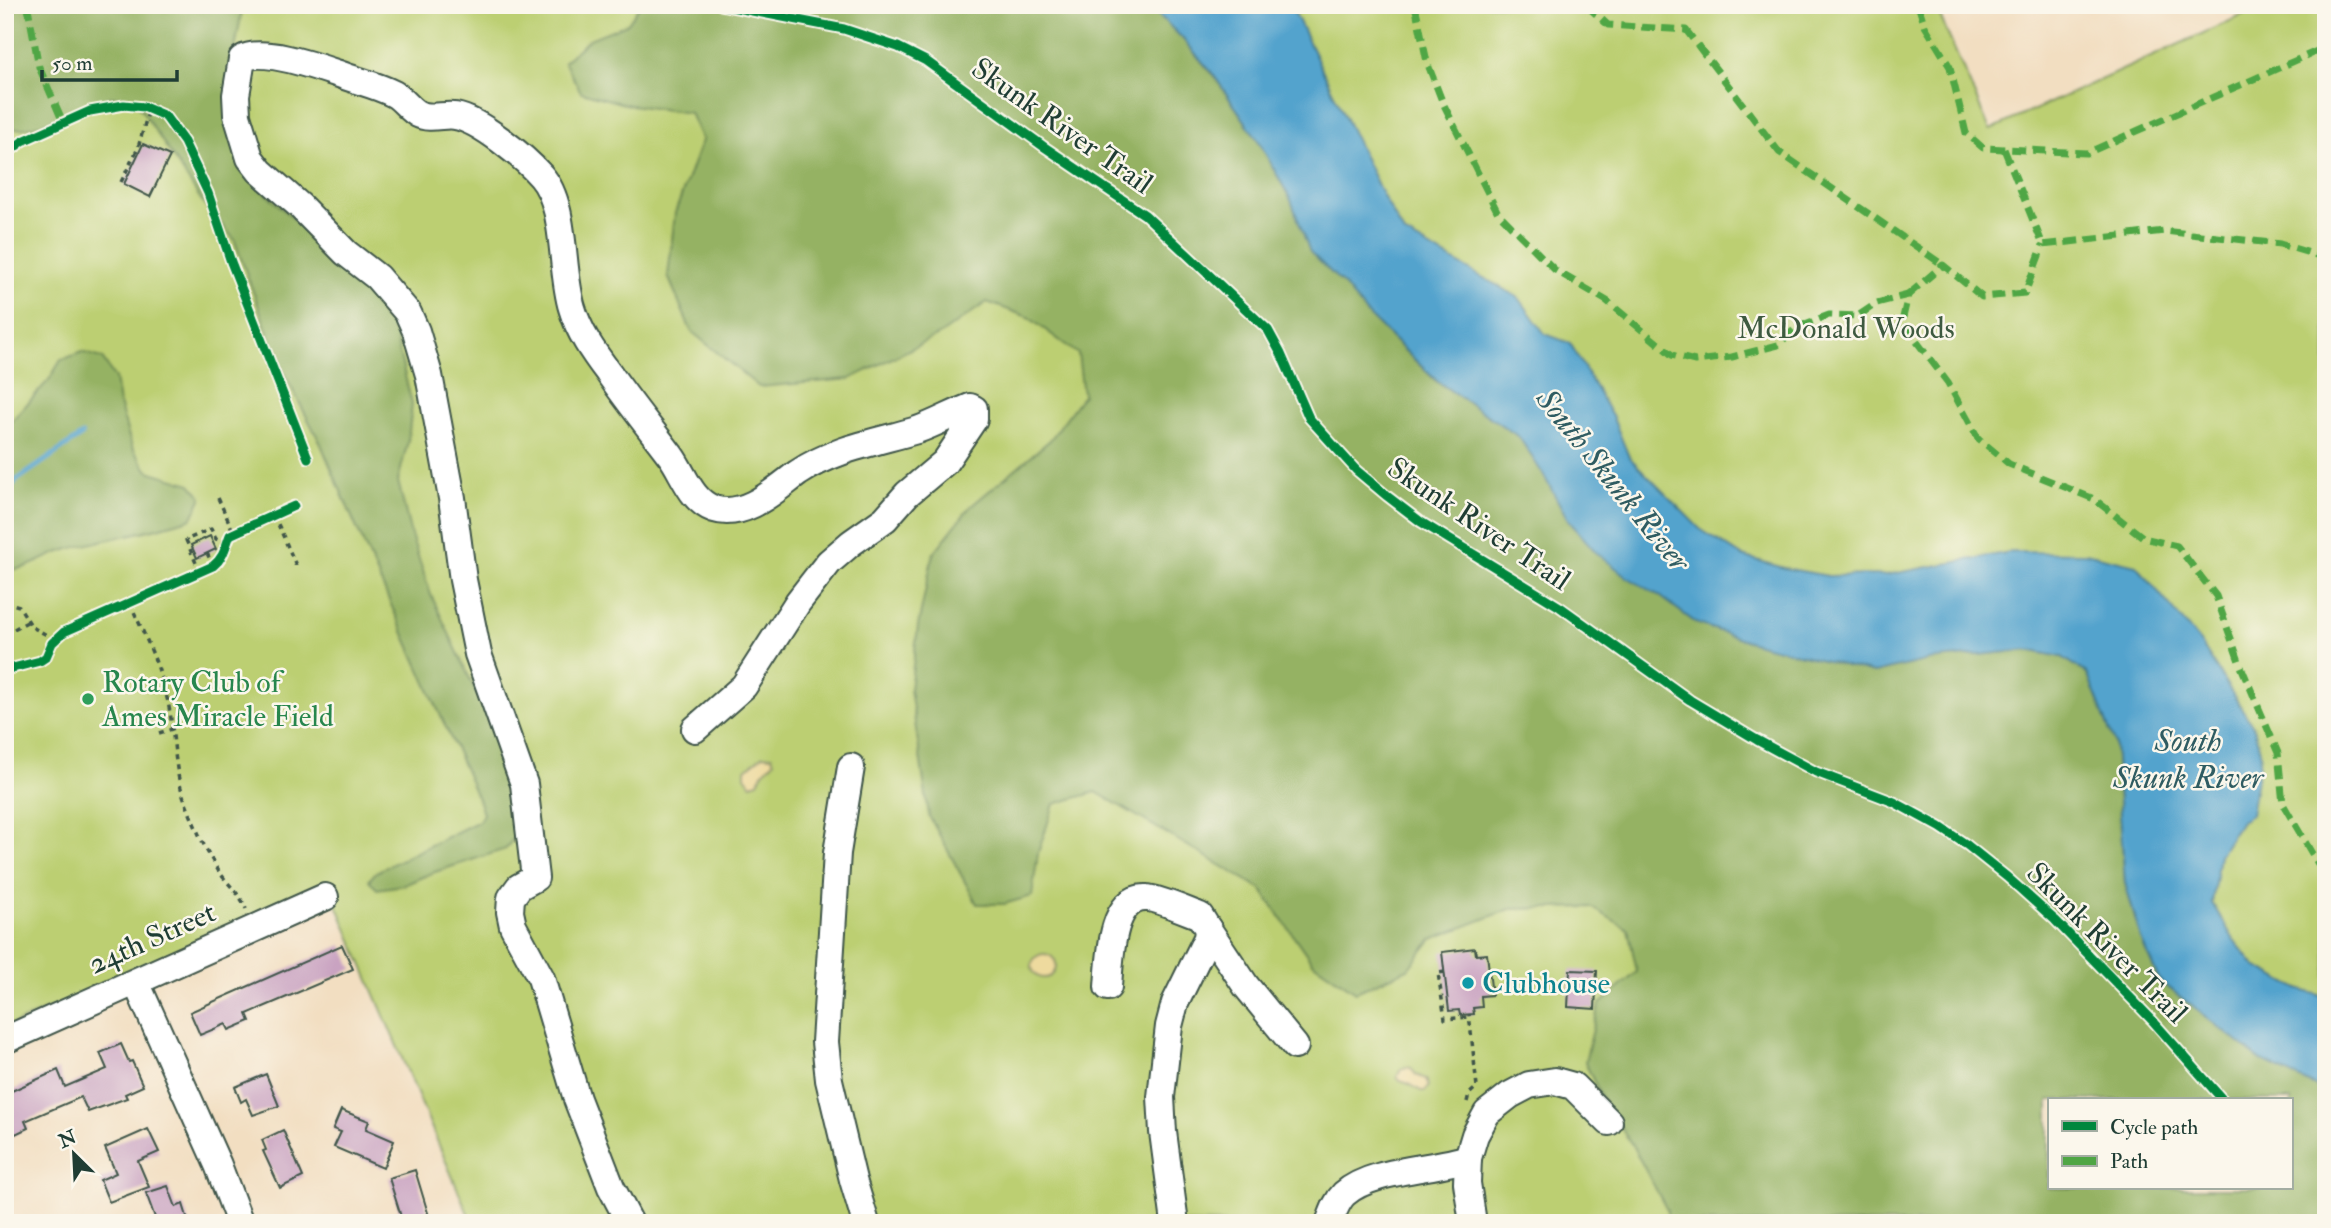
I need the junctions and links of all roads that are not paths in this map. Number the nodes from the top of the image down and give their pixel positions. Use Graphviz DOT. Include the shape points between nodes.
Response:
graph roads {
  1 [pos="695,729"];
  2 [pos="851,767"];
  3 [pos="325,897"];
  4 [pos="1208,929"];
  5 [pos="136,982"];
  6 [pos="1108,986"];
  7 [pos="5,1040"];
  8 [pos="1294,1046"];
  9 [pos="1609,1122"];
  10 [pos="1468,1158"];
  11 [pos="1328,1218"];
  12 [pos="240,1223"];
  13 [pos="630,1223"];
  14 [pos="866,1223"];
  15 [pos="1175,1223"];
  16 [pos="1473,1223"];
  1 -- 13 [label="street" via="744,685 829,562 885,519 944,462 974,419 974,408 834,455 800,471 766,499 712,508 694,493 581,332 569,298 557,209 540,175 473,122 418,114 394,94 315,66 248,55 242,59 237,115 250,158 397,298 422,350 478,654 524,784 535,878 511,898 513,926 541,978 577,1099"];
  2 -- 14 [label="street" via="837,853 825,1042 829,1080"];
  3 -- 5 [label="street, 24th Street"];
  4 -- 6 [label="street" via="1200,916 1148,897 1136,900 1128,905 1114,931"];
  4 -- 8 [label="street"];
  4 -- 15 [label="street" via="1168,1026 1161,1097"];
  5 -- 7 [label="street, 24th Street"];
  5 -- 12 [label="street"];
  9 -- 10 [label="street" via="1573,1086 1555,1081 1529,1085 1487,1113"];
  10 -- 11 [label="street" via="1379,1176 1343,1195"];
  10 -- 16 [label="street"];
}
